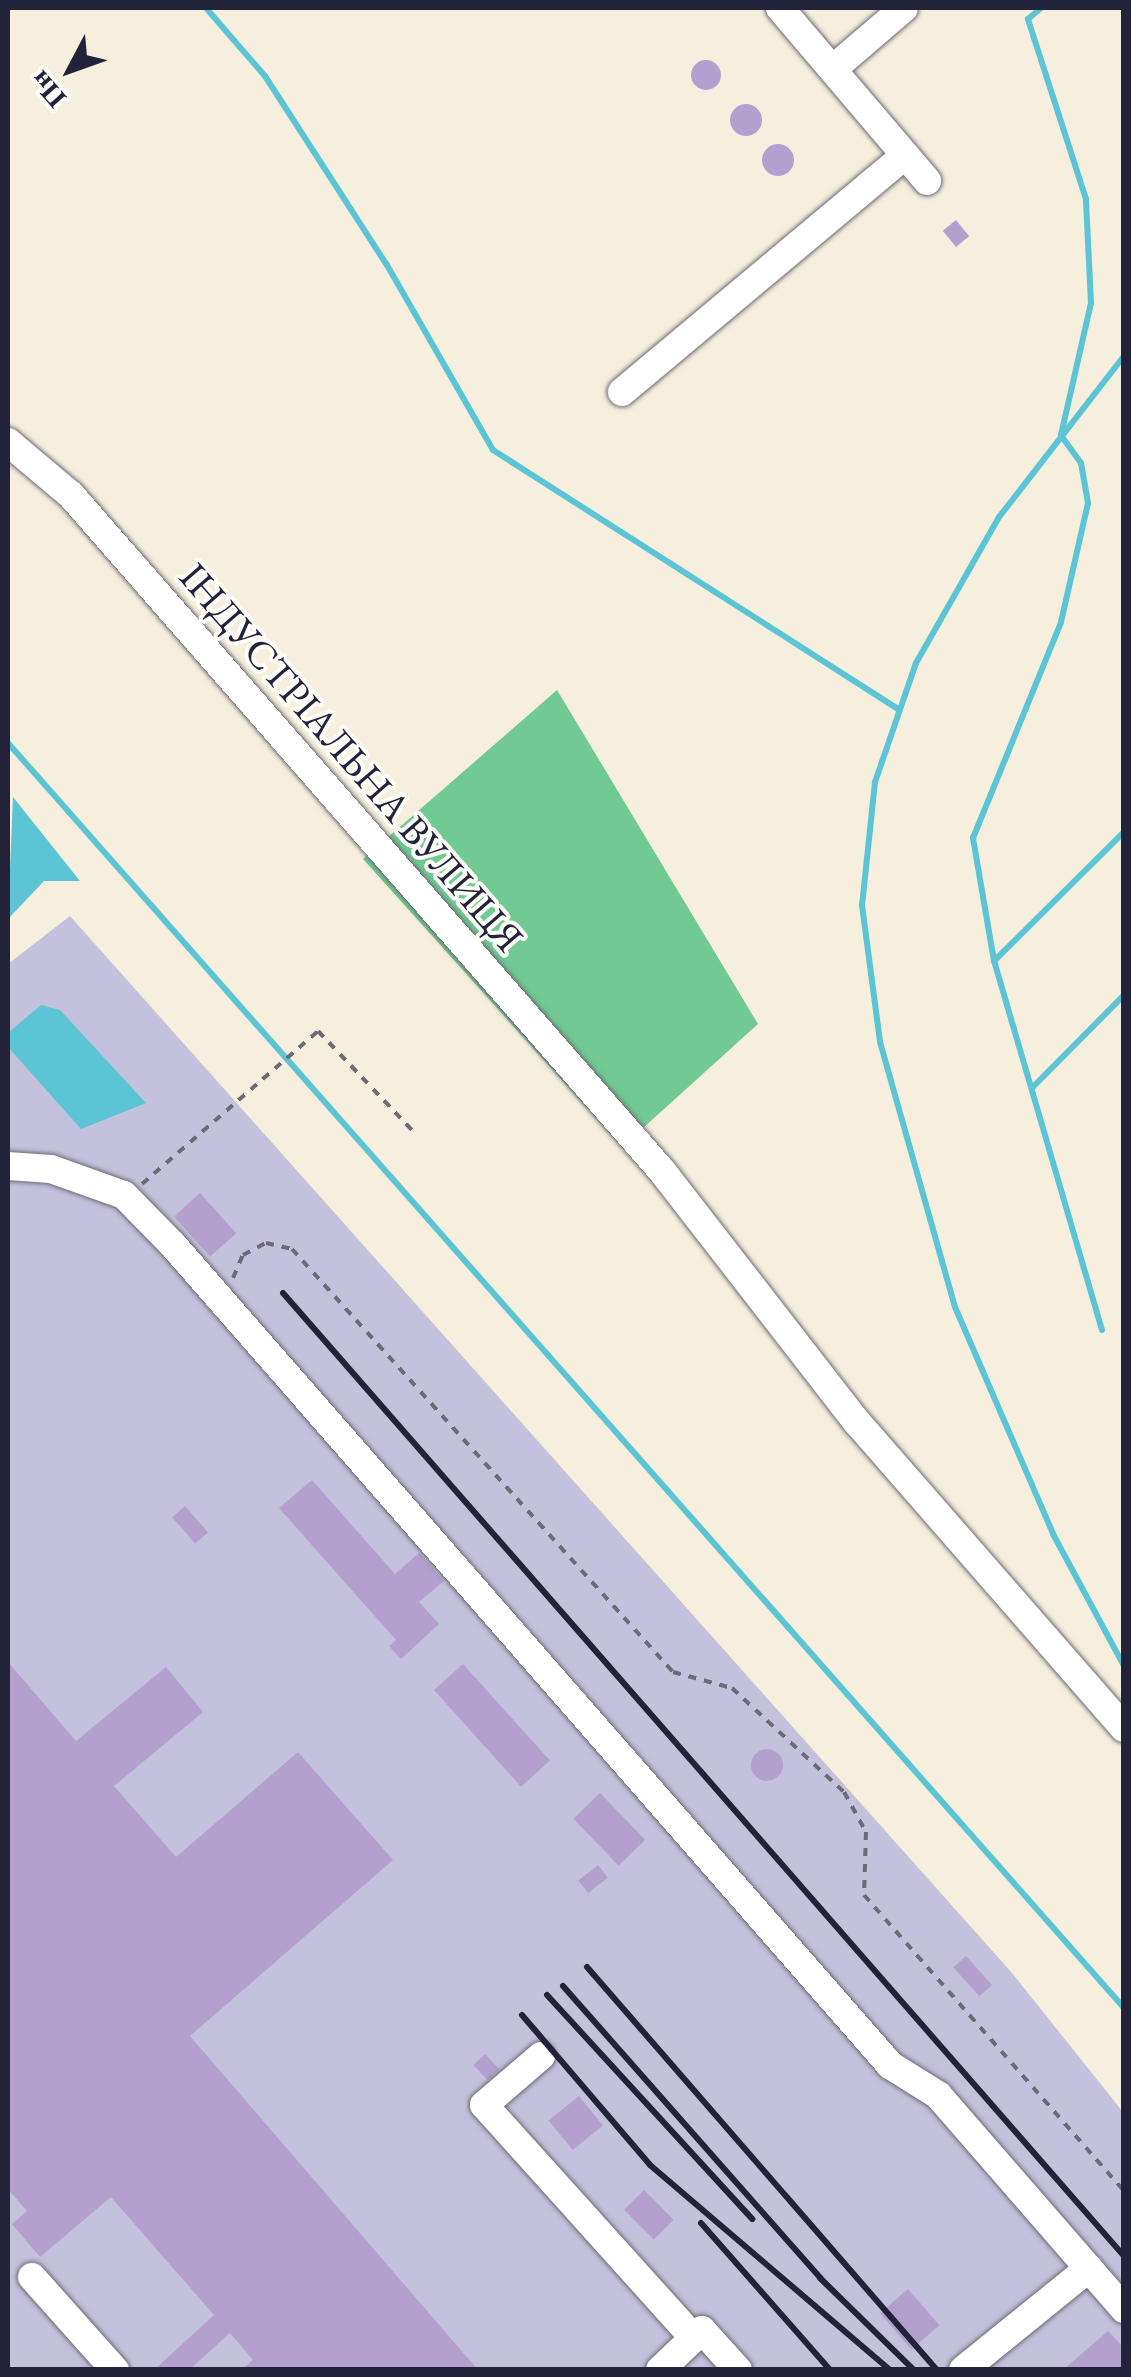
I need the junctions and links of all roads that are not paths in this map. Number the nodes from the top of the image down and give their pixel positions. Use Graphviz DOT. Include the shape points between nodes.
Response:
graph roads {
  1 [pos="780,8"];
  2 [pos="904,8"];
  3 [pos="834,68"];
  4 [pos="905,155"];
  5 [pos="927,181"];
  6 [pos="622,392"];
  7 [pos="8,442"];
  8 [pos="8,1166"];
  9 [pos="1124,1728"];
  10 [pos="541,2056"];
  11 [pos="1089,2268"];
  12 [pos="32,2277"];
  13 [pos="1124,2308"];
  14 [pos="694,2338"];
  15 [pos="115,2370"];
  16 [pos="660,2370"];
  17 [pos="738,2370"];
  18 [pos="963,2370"];
  1 -- 3 [label="lane"];
  2 -- 3 [label="lane"];
  3 -- 4 [label="lane"];
  4 -- 5 [label="lane"];
  4 -- 6 [label="lane"];
  7 -- 9 [label="lane, ІНДУСТРІАЛЬНА ВУЛИЦЯ" via="71,495 628,1133 858,1422"];
  8 -- 11 [label="lane" via="51,1169 124,1195 890,2065 938,2095"];
  10 -- 14 [label="lane" via="484,2105"];
  11 -- 13 [label="lane"];
  11 -- 18 [label="lane"];
  12 -- 15 [label="lane"];
  14 -- 16 [label="lane"];
  14 -- 17 [label="lane" via="702,2330"];
}
